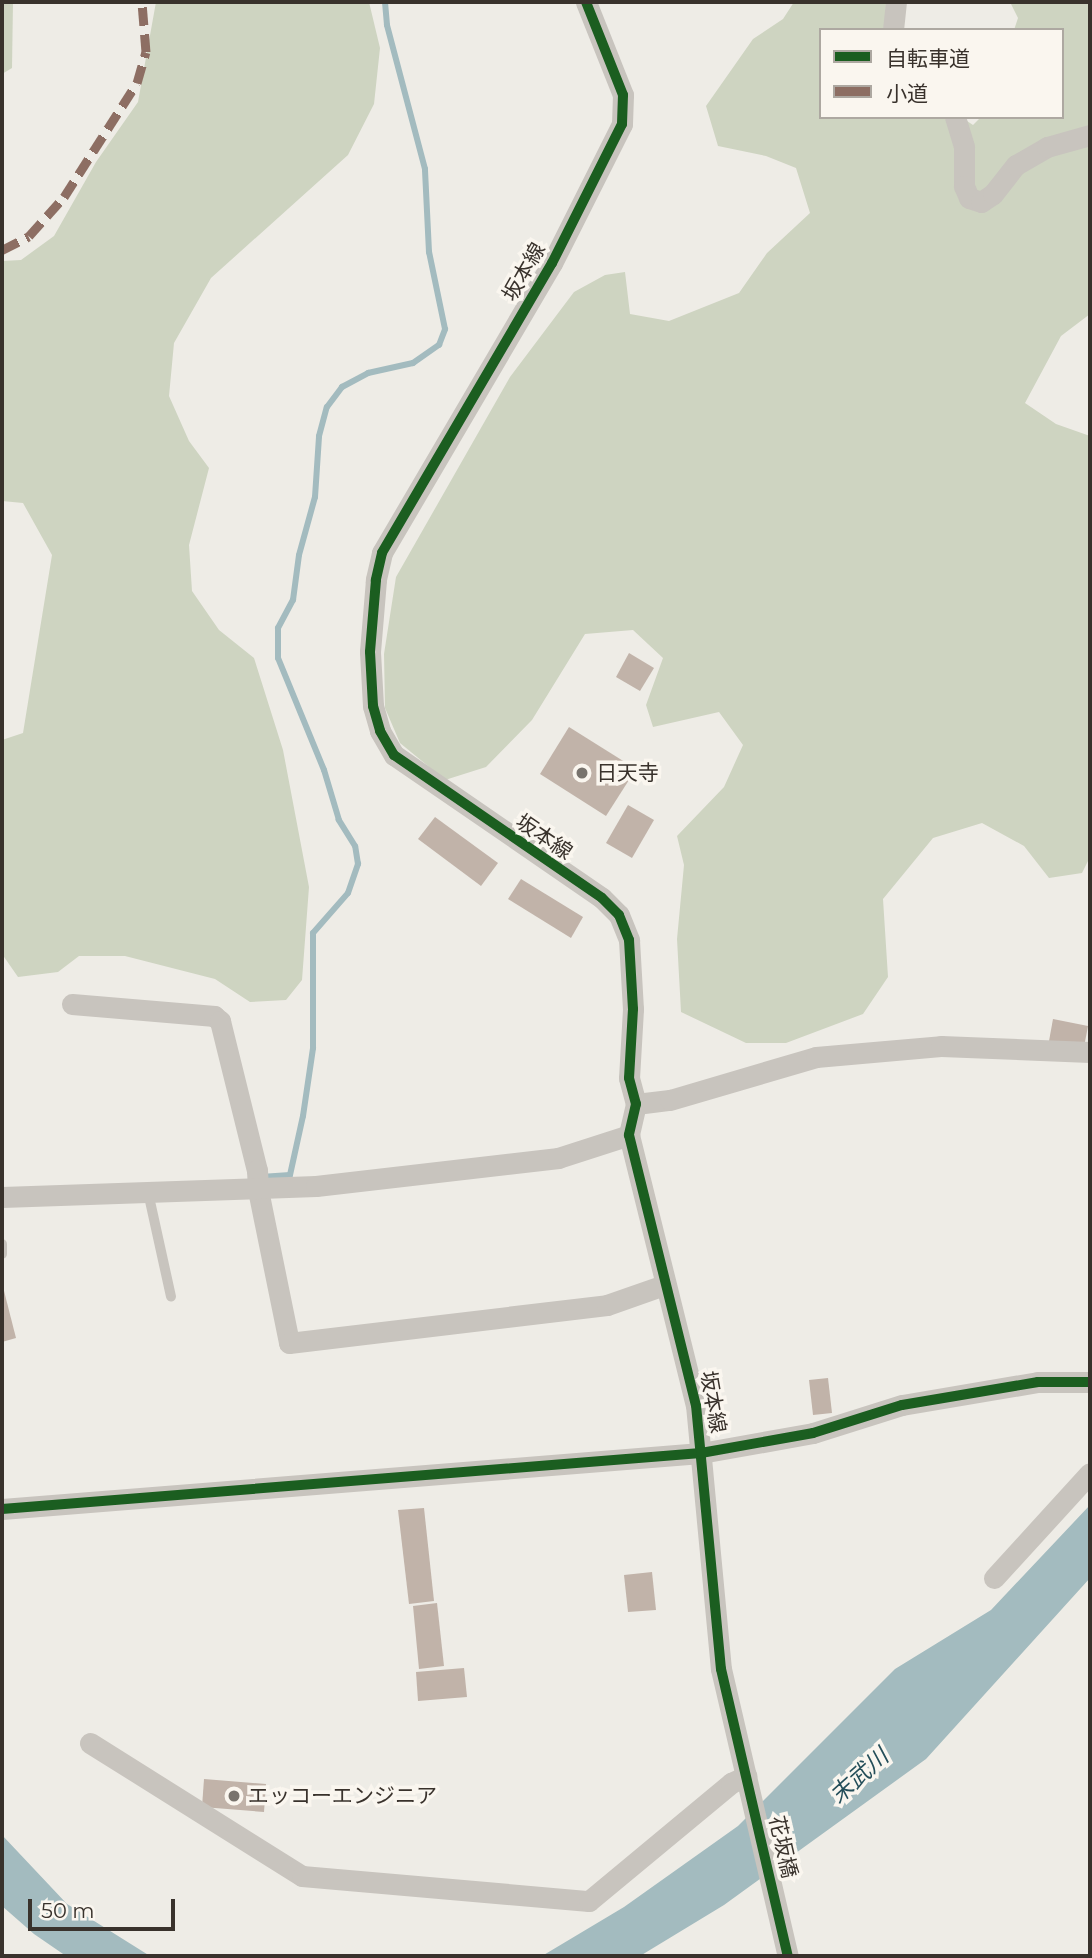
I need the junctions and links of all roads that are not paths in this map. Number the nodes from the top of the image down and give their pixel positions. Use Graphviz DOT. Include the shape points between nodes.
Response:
graph roads {
  1 [pos="586,2"];
  2 [pos="896,2"];
  3 [pos="892,28"];
  4 [pos="956,119"];
  5 [pos="1090,135"];
  6 [pos="72,1004"];
  7 [pos="1090,1052"];
  8 [pos="636,1104"];
  9 [pos="629,1135"];
  10 [pos="258,1181"];
  11 [pos="148,1192"];
  12 [pos="2,1197"];
  13 [pos="2,1244"];
  14 [pos="2,1254"];
  15 [pos="664,1285"];
  16 [pos="171,1297"];
  17 [pos="1090,1382"];
  18 [pos="701,1453"];
  19 [pos="1090,1472"];
  20 [pos="2,1508"];
  21 [pos="994,1578"];
  22 [pos="90,1743"];
  23 [pos="748,1784"];
  24 [pos="788,1956"];
  1 -- 8 [label="street, 坂本線" via="623,95 622,124 552,263 382,553 370,652 373,706 394,755 602,898 619,915 629,940 632,967 629,1079"];
  2 -- 3 [label="street"];
  4 -- 5 [label="street" via="964,147 964,186 969,198 981,202 1026,159 1047,147"];
  6 -- 10 [label="street" via="214,1016 220,1021"];
  7 -- 8 [label="street" via="941,1046 816,1057 670,1100"];
  8 -- 9 [label="street, 坂本線"];
  9 -- 10 [label="street" via="558,1158"];
  9 -- 15 [label="street, 坂本線"];
  10 -- 11 [label="street"];
  10 -- 15 [label="street" via="289,1343 607,1306"];
  11 -- 12 [label="street"];
  11 -- 16 [label="lane"];
  13 -- 14 [label="lane"];
  15 -- 18 [label="street, 坂本線" via="696,1405"];
  17 -- 18 [label="street" via="1038,1382 902,1405 813,1433"];
  18 -- 20 [label="street"];
  18 -- 23 [label="street, 坂本線" via="721,1669"];
  19 -- 21 [label="street"];
  22 -- 23 [label="street" via="302,1876 589,1901 731,1783"];
  23 -- 24 [label="street, 花坂橋"];
}
